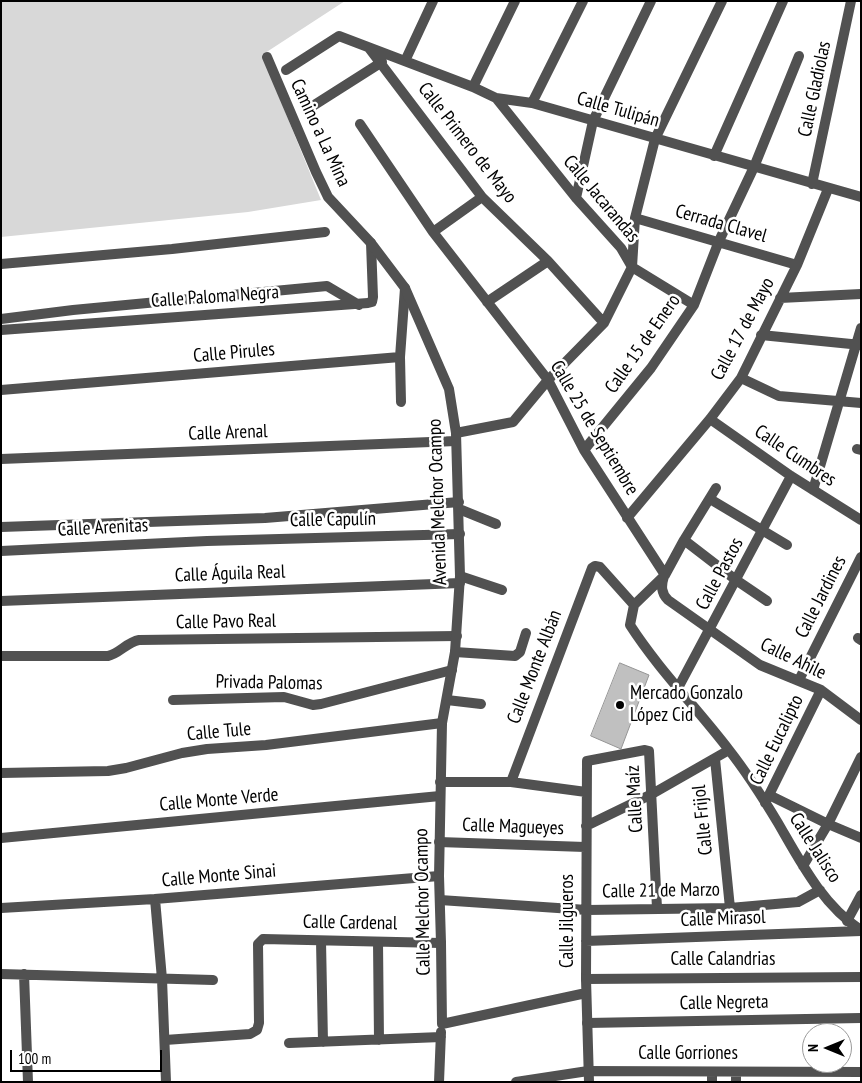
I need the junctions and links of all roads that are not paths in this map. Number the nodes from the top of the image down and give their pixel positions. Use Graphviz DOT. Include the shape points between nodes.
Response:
graph roads {
  1 [pos="432,1"];
  2 [pos="515,1"];
  3 [pos="583,1"];
  4 [pos="651,1"];
  5 [pos="722,1"];
  6 [pos="783,1"];
  7 [pos="851,1"];
  8 [pos="368,47"];
  9 [pos="799,56"];
  10 [pos="267,57"];
  11 [pos="405,61"];
  12 [pos="382,62"];
  13 [pos="286,70"];
  14 [pos="473,87"];
  15 [pos="496,98"];
  16 [pos="532,104"];
  17 [pos="308,109"];
  18 [pos="593,121"];
  19 [pos="360,124"];
  20 [pos="655,139"];
  21 [pos="714,156"];
  22 [pos="754,167"];
  23 [pos="812,184"];
  24 [pos="828,189"];
  25 [pos="482,197"];
  26 [pos="861,197"];
  27 [pos="576,198"];
  28 [pos="635,218"];
  29 [pos="325,232"];
  30 [pos="433,232"];
  31 [pos="719,241"];
  32 [pos="371,243"];
  33 [pos="548,261"];
  34 [pos="1,264"];
  35 [pos="797,265"];
  36 [pos="632,267"];
  37 [pos="405,288"];
  38 [pos="861,294"];
  39 [pos="780,298"];
  40 [pos="487,302"];
  41 [pos="359,305"];
  42 [pos="694,305"];
  43 [pos="1,319"];
  44 [pos="604,323"];
  45 [pos="861,328"];
  46 [pos="1,330"];
  47 [pos="761,335"];
  48 [pos="858,345"];
  49 [pos="400,357"];
  50 [pos="741,378"];
  51 [pos="548,380"];
  52 [pos="1,390"];
  53 [pos="839,401"];
  54 [pos="401,402"];
  55 [pos="861,403"];
  56 [pos="710,419"];
  57 [pos="456,437"];
  58 [pos="584,450"];
  59 [pos="1,459"];
  60 [pos="792,476"];
  61 [pos="716,488"];
  62 [pos="813,490"];
  63 [pos="710,498"];
  64 [pos="459,505"];
  65 [pos="627,518"];
  66 [pos="861,520"];
  67 [pos="496,524"];
  68 [pos="1,527"];
  69 [pos="763,530"];
  70 [pos="460,534"];
  71 [pos="684,540"];
  72 [pos="207,541"];
  73 [pos="787,545"];
  74 [pos="1,551"];
  75 [pos="861,556"];
  76 [pos="665,575"];
  77 [pos="460,579"];
  78 [pos="736,580"];
  79 [pos="502,590"];
  80 [pos="1,601"];
  81 [pos="767,601"];
  82 [pos="634,605"];
  83 [pos="710,630"];
  84 [pos="526,633"];
  85 [pos="457,636"];
  86 [pos="455,652"];
  87 [pos="1,656"];
  88 [pos="452,670"];
  89 [pos="799,680"];
  90 [pos="678,688"];
  91 [pos="821,690"];
  92 [pos="172,700"];
  93 [pos="447,700"];
  94 [pos="481,704"];
  95 [pos="861,720"];
  96 [pos="442,723"];
  97 [pos="729,750"];
  98 [pos="861,757"];
  99 [pos="715,759"];
  100 [pos="587,761"];
  101 [pos="1,773"];
  102 [pos="440,782"];
  103 [pos="511,782"];
  104 [pos="586,792"];
  105 [pos="652,794"];
  106 [pos="440,796"];
  107 [pos="767,799"];
  108 [pos="828,824"];
  109 [pos="586,826"];
  110 [pos="1,838"];
  111 [pos="861,838"];
  112 [pos="439,842"];
  113 [pos="585,847"];
  114 [pos="803,866"];
  115 [pos="439,876"];
  116 [pos="820,890"];
  117 [pos="861,894"];
  118 [pos="155,899"];
  119 [pos="440,900"];
  120 [pos="1,908"];
  121 [pos="657,908"];
  122 [pos="730,908"];
  123 [pos="587,910"];
  124 [pos="847,921"];
  125 [pos="861,931"];
  126 [pos="322,941"];
  127 [pos="586,941"];
  128 [pos="378,942"];
  129 [pos="441,943"];
  130 [pos="1,974"];
  131 [pos="24,974"];
  132 [pos="861,977"];
  133 [pos="162,979"];
  134 [pos="586,979"];
  135 [pos="213,980"];
  136 [pos="586,993"];
  137 [pos="861,1018"];
  138 [pos="587,1023"];
  139 [pos="442,1024"];
  140 [pos="441,1037"];
  141 [pos="165,1040"];
  142 [pos="379,1040"];
  143 [pos="324,1042"];
  144 [pos="289,1043"];
  145 [pos="861,1072"];
  146 [pos="589,1077"];
  147 [pos="712,1077"];
  148 [pos="736,1077"];
  149 [pos="28,1082"];
  150 [pos="166,1082"];
  151 [pos="439,1082"];
  152 [pos="516,1082"];
  1 -- 11 [label="street"];
  2 -- 14 [label="street"];
  3 -- 16 [label="street"];
  4 -- 18 [label="street"];
  5 -- 20 [label="street"];
  6 -- 21 [label="street"];
  7 -- 23 [label="street, Calle Gladiolas"];
  8 -- 11 [label="street, Calle Tulipán"];
  8 -- 12 [label="street, Calle Primero de Mayo"];
  8 -- 13 [label="street, Calle Tulipán" via="337,36"];
  9 -- 22 [label="street, Calle 15 de Enero"];
  10 -- 32 [label="street, Camino a La Mina" via="328,197"];
  11 -- 14 [label="street, Calle Tulipán"];
  12 -- 17 [label="street"];
  12 -- 25 [label="street, Calle Primero de Mayo"];
  14 -- 15 [label="street, Calle Tulipán"];
  15 -- 16 [label="street, Calle Tulipán"];
  15 -- 27 [label="street, Calle Jacarandas"];
  16 -- 18 [label="street, Calle Tulipán"];
  18 -- 20 [label="street, Calle Tulipán"];
  18 -- 27 [label="street"];
  19 -- 30 [label="street, Calle 25 de Septiembre"];
  20 -- 21 [label="street, Calle Tulipán"];
  20 -- 28 [label="street"];
  21 -- 22 [label="street, Calle Tulipán"];
  22 -- 23 [label="street, Calle Tulipán"];
  22 -- 31 [label="street, Calle 15 de Enero"];
  23 -- 24 [label="street, Calle Tulipán"];
  24 -- 26 [label="street, Calle Tulipán"];
  24 -- 35 [label="street, Calle 17 de Mayo"];
  25 -- 30 [label="street"];
  25 -- 33 [label="street, Calle Primero de Mayo"];
  27 -- 36 [label="street, Calle Jacarandas" via="621,248"];
  28 -- 31 [label="street, Cerrada Clavel"];
  28 -- 36 [label="street"];
  29 -- 34 [label="street"];
  30 -- 40 [label="street, Calle 25 de Septiembre"];
  31 -- 35 [label="street, Cerrada Clavel"];
  31 -- 42 [label="street, Calle 15 de Enero"];
  32 -- 37 [label="street, Camino a La Mina"];
  32 -- 41 [label="street" via="373,300"];
  33 -- 40 [label="street"];
  33 -- 44 [label="street, Calle Primero de Mayo"];
  35 -- 39 [label="street, Calle 17 de Mayo"];
  36 -- 42 [label="street, Calle Jacarandas"];
  36 -- 44 [label="street, Calle Arenal"];
  37 -- 49 [label="street"];
  37 -- 57 [label="street, Avenida Melchor Ocampo" via="449,389"];
  38 -- 39 [label="street"];
  39 -- 47 [label="street, Calle 17 de Mayo"];
  40 -- 51 [label="street, Calle 25 de Septiembre"];
  41 -- 43 [label="street" via="326,286"];
  41 -- 46 [label="street, Calle Paloma Negra"];
  42 -- 58 [label="street, Calle 15 de Enero" via="651,368"];
  44 -- 51 [label="street, Calle Arenal"];
  45 -- 48 [label="street"];
  47 -- 48 [label="street"];
  47 -- 50 [label="street, Calle 17 de Mayo"];
  48 -- 53 [label="street"];
  49 -- 52 [label="street, Calle Pirules"];
  49 -- 54 [label="street"];
  50 -- 53 [label="street" via="779,396"];
  50 -- 56 [label="street, Calle 17 de Mayo"];
  51 -- 57 [label="street, Calle Arenal" via="513,422"];
  51 -- 58 [label="street, Calle 25 de Septiembre"];
  53 -- 55 [label="street"];
  53 -- 62 [label="street"];
  56 -- 60 [label="street, Calle Cumbres"];
  56 -- 65 [label="street, Calle 17 de Mayo"];
  57 -- 59 [label="street, Calle Arenal"];
  57 -- 64 [label="street, Avenida Melchor Ocampo"];
  58 -- 65 [label="street, Calle 25 de Septiembre"];
  60 -- 62 [label="street, Calle Cumbres"];
  60 -- 69 [label="street, Calle Pastos"];
  61 -- 63 [label="street"];
  62 -- 66 [label="street, Calle Cumbres"];
  63 -- 69 [label="street"];
  63 -- 71 [label="street"];
  64 -- 67 [label="street"];
  64 -- 68 [label="street" via="265,518"];
  64 -- 70 [label="street, Avenida Melchor Ocampo"];
  65 -- 76 [label="street, Calle 25 de Septiembre"];
  69 -- 73 [label="street"];
  69 -- 78 [label="street, Calle Pastos"];
  70 -- 72 [label="street, Calle Capulín"];
  70 -- 77 [label="street, Avenida Melchor Ocampo"];
  71 -- 76 [label="street"];
  71 -- 78 [label="street"];
  72 -- 74 [label="street, Calle Arenitas"];
  75 -- 89 [label="street, Calle Jardines"];
  76 -- 82 [label="street"];
  76 -- 83 [label="street, Calle Ahile" via="664,596"];
  77 -- 79 [label="street"];
  77 -- 80 [label="street, Calle Águila Real"];
  77 -- 85 [label="street, Avenida Melchor Ocampo"];
  78 -- 81 [label="street"];
  78 -- 83 [label="street, Calle Pastos"];
  82 -- 90 [label="street, Calle Eucalipto" via="630,626"];
  82 -- 103 [label="street, Calle Monte Albán" via="600,567 595,566 590,571"];
  83 -- 89 [label="street, Calle Ahile" via="760,665"];
  83 -- 90 [label="street, Calle Pastos"];
  84 -- 86 [label="street" via="520,652 515,656"];
  85 -- 86 [label="street, Avenida Melchor Ocampo"];
  85 -- 87 [label="street, Calle Pavo Real" via="139,640 111,656"];
  86 -- 88 [label="street, Avenida Melchor Ocampo"];
  88 -- 92 [label="street, Privada Palomas" via="321,704 284,697"];
  88 -- 93 [label="street, Avenida Melchor Ocampo"];
  89 -- 91 [label="street, Calle Ahile"];
  90 -- 97 [label="street, Calle Eucalipto"];
  91 -- 95 [label="street, Calle Ahile"];
  91 -- 107 [label="street, Calle Eucalipto"];
  93 -- 94 [label="street"];
  93 -- 96 [label="street, Avenida Melchor Ocampo"];
  96 -- 101 [label="street, Calle Tule" via="182,752 108,771"];
  96 -- 102 [label="street, Calle Melchor Ocampo"];
  97 -- 99 [label="street, Calle Magueyes"];
  97 -- 107 [label="street, Calle Eucalipto"];
  98 -- 108 [label="street"];
  99 -- 105 [label="street, Calle Magueyes"];
  99 -- 122 [label="street, Calle Frijol"];
  100 -- 104 [label="street, Calle Jilgueros"];
  100 -- 105 [label="street, Calle Maíz" via="648,750"];
  102 -- 103 [label="street"];
  102 -- 106 [label="street, Calle Melchor Ocampo"];
  103 -- 104 [label="street"];
  104 -- 109 [label="street, Calle Jilgueros"];
  105 -- 109 [label="street, Calle Magueyes"];
  105 -- 121 [label="street, Calle Maíz"];
  106 -- 110 [label="street, Calle Monte Verde"];
  106 -- 112 [label="street, Calle Melchor Ocampo"];
  107 -- 108 [label="street"];
  107 -- 114 [label="street, Calle Jalisco"];
  108 -- 111 [label="street"];
  108 -- 114 [label="street"];
  109 -- 113 [label="street, Calle Jilgueros"];
  112 -- 113 [label="street, Calle Magueyes"];
  112 -- 115 [label="street, Calle Melchor Ocampo"];
  113 -- 123 [label="street, Calle Jilgueros"];
  114 -- 116 [label="street, Calle Jalisco"];
  115 -- 118 [label="street, Calle Monte Sinai"];
  115 -- 119 [label="street, Calle Melchor Ocampo"];
  116 -- 122 [label="street, Calle 21 de Marzo" via="798,902"];
  116 -- 124 [label="street, Calle Jalisco"];
  117 -- 124 [label="street"];
  118 -- 120 [label="street, Calle Monte Sinai"];
  118 -- 133 [label="street"];
  119 -- 123 [label="street, Calle 21 de Marzo"];
  119 -- 129 [label="street, Calle Melchor Ocampo"];
  121 -- 122 [label="street, Calle 21 de Marzo"];
  121 -- 123 [label="street, Calle 21 de Marzo"];
  123 -- 127 [label="street, Calle Jilgueros"];
  124 -- 125 [label="street, Calle Jalisco"];
  125 -- 127 [label="street, Calle Mirasol"];
  126 -- 128 [label="street, Calle Cardenal"];
  126 -- 141 [label="street, Calle Cardenal" via="259,941 257,1030 250,1034"];
  126 -- 143 [label="street"];
  127 -- 134 [label="street, Calle Jilgueros"];
  128 -- 129 [label="street, Calle Cardenal"];
  128 -- 142 [label="street"];
  129 -- 139 [label="street, Calle Melchor Ocampo"];
  130 -- 131 [label="street"];
  131 -- 133 [label="street"];
  131 -- 149 [label="street"];
  132 -- 134 [label="street, Calle Calandrias"];
  133 -- 135 [label="street"];
  133 -- 141 [label="street"];
  134 -- 136 [label="street, Calle Jilgueros"];
  136 -- 138 [label="street, Calle Jilgueros"];
  136 -- 139 [label="street"];
  137 -- 138 [label="street, Calle Negreta"];
  138 -- 146 [label="street, Calle Jilgueros"];
  139 -- 140 [label="street, Calle Melchor Ocampo"];
  140 -- 142 [label="street"];
  140 -- 151 [label="street, Calle Melchor Ocampo"];
  141 -- 150 [label="street"];
  142 -- 143 [label="street"];
  143 -- 144 [label="street"];
  145 -- 148 [label="street, Calle Gorriones"];
  146 -- 147 [label="street, Calle Gorriones"];
  146 -- 152 [label="street, Calle Gorriones"];
  147 -- 148 [label="street, Calle Gorriones"];
}
